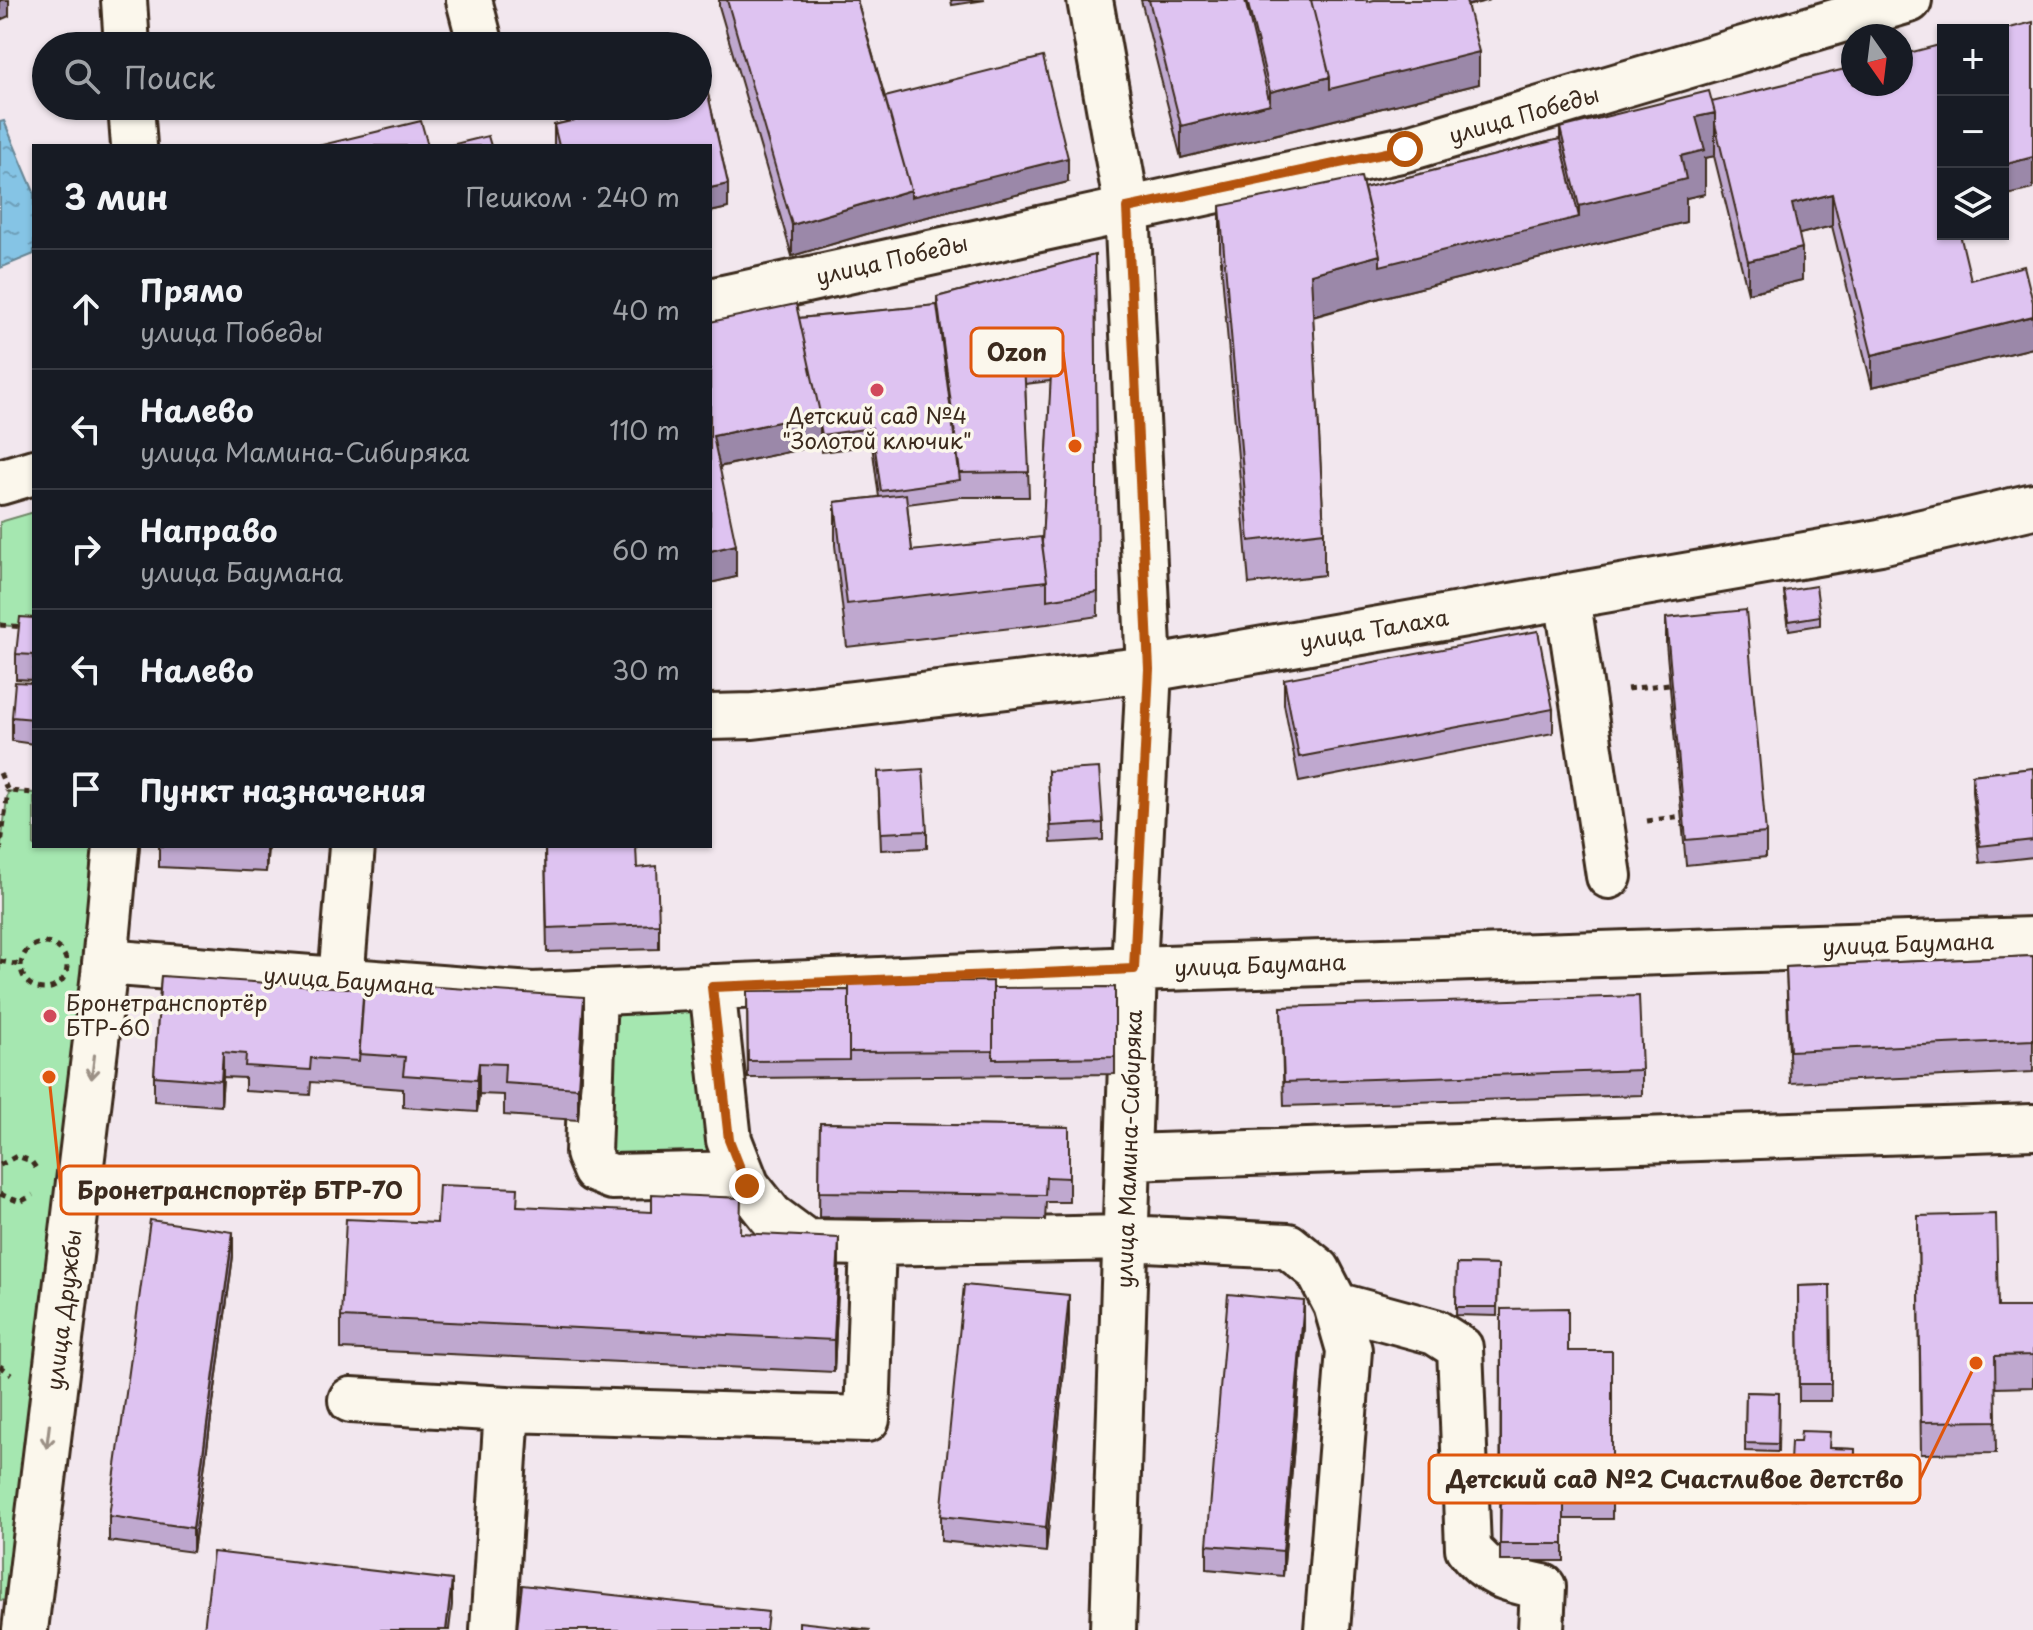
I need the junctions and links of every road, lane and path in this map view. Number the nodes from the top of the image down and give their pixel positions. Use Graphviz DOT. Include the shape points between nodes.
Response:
graph roads {
  1 [pos="124,0"];
  2 [pos="469,0"];
  3 [pos="1090,0"];
  4 [pos="1909,0"];
  5 [pos="126,32"];
  6 [pos="477,32"];
  7 [pos="132,120"];
  8 [pos="134,144"];
  9 [pos="1127,208"];
  10 [pos="712,301"];
  11 [pos="32,473"];
  12 [pos="0,482"];
  13 [pos="2033,506"];
  14 [pos="1567,596"];
  15 [pos="0,625"];
  16 [pos="32,628"];
  17 [pos="1149,669"];
  18 [pos="712,717"];
  19 [pos="0,773"];
  20 [pos="8,791"];
  21 [pos="32,793"];
  22 [pos="116,848"];
  23 [pos="352,848"];
  24 [pos="0,852"];
  25 [pos="1609,876"];
  26 [pos="2033,940"];
  27 [pos="0,961"];
  28 [pos="105,962"];
  29 [pos="20,965"];
  30 [pos="1134,969"];
  31 [pos="341,980"];
  32 [pos="712,987"];
  33 [pos="594,992"];
  34 [pos="2033,1127"];
  35 [pos="1128,1157"];
  36 [pos="0,1165"];
  37 [pos="39,1174"];
  38 [pos="742,1174"];
  39 [pos="38,1188"];
  40 [pos="0,1194"];
  41 [pos="1126,1238"];
  42 [pos="873,1243"];
  43 [pos="1336,1305"];
  44 [pos="351,1400"];
  45 [pos="507,1409"];
  46 [pos="25,1630"];
  47 [pos="493,1630"];
  48 [pos="1113,1630"];
  49 [pos="1327,1630"];
  50 [pos="1541,1630"];
  1 -- 5 [label="street"];
  2 -- 6 [label="street"];
  3 -- 9 [label="street, улица Мамина-Сибиряка"];
  4 -- 9 [label="street, улица Победы" via="1405,149"];
  7 -- 8 [label="street"];
  9 -- 10 [label="street, улица Победы"];
  9 -- 17 [label="street, улица Мамина-Сибиряка"];
  11 -- 12 [label="street"];
  13 -- 14 [label="street, улица Талаха" via="1880,542"];
  14 -- 17 [label="street, улица Талаха"];
  14 -- 25 [label="street"];
  15 -- 16 [label="path"];
  17 -- 18 [label="street, улица Талаха"];
  17 -- 30 [label="street, улица Мамина-Сибиряка"];
  19 -- 20 [label="path"];
  20 -- 21 [label="path"];
  20 -- 24 [label="path"];
  22 -- 28 [label="street, улица Дружбы"];
  23 -- 31 [label="street"];
  26 -- 30 [label="street, улица Баумана"];
  27 -- 29 [label="path"];
  28 -- 31 [label="street, улица Баумана"];
  28 -- 46 [label="street, улица Дружбы, one-way"];
  29 -- 29 [label="path" via="25,980 37,989 59,984 67,971 61,950 47,942 32,945"];
  30 -- 32 [label="street, улица Баумана"];
  30 -- 35 [label="street, улица Мамина-Сибиряка"];
  31 -- 33 [label="street, улица Баумана" via="532,995"];
  32 -- 33 [label="street, улица Баумана"];
  32 -- 38 [label="street" via="729,1140"];
  33 -- 38 [label="street" via="588,1153 595,1170 612,1177"];
  34 -- 35 [label="street"];
  35 -- 41 [label="street, улица Мамина-Сибиряка"];
  36 -- 37 [label="path" via="24,1158"];
  38 -- 42 [label="street" via="771,1216 806,1242"];
  39 -- 40 [label="path" via="20,1202"];
  41 -- 42 [label="street"];
  41 -- 43 [label="street" via="1288,1246 1318,1270"];
  41 -- 48 [label="street, улица Мамина-Сибиряка"];
  42 -- 45 [label="street" via="867,1419"];
  43 -- 49 [label="street" via="1349,1350"];
  43 -- 50 [label="street" via="1435,1332 1460,1348 1468,1548 1480,1565 1503,1579 1543,1587"];
  44 -- 45 [label="street"];
  45 -- 47 [label="street"];
}
